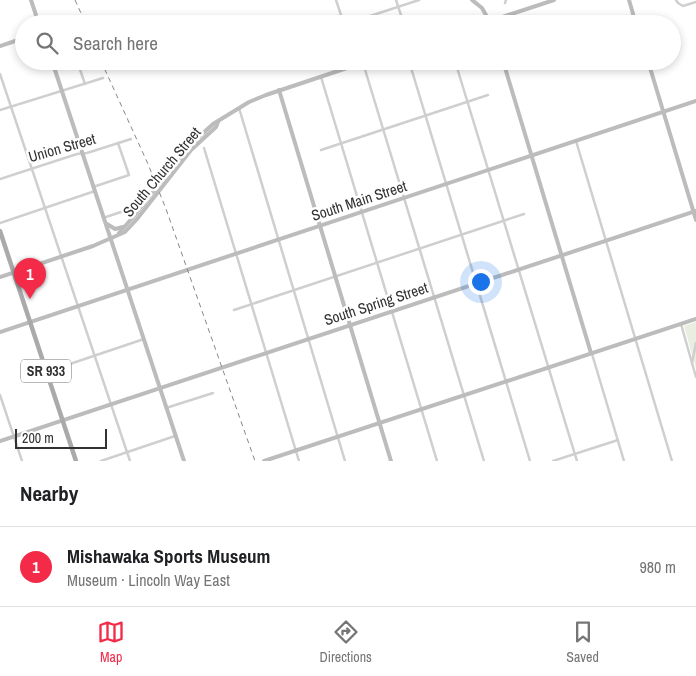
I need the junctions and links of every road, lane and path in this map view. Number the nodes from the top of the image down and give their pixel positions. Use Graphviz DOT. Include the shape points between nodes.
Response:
graph roads {
  1 [pos="31,0"];
  2 [pos="336,0"];
  3 [pos="396,0"];
  4 [pos="419,0"];
  5 [pos="472,0"];
  6 [pos="554,0"];
  7 [pos="629,0"];
  8 [pos="676,0"];
  9 [pos="696,2"];
  10 [pos="399,7"];
  11 [pos="36,15"];
  12 [pos="341,15"];
  13 [pos="373,15"];
  14 [pos="401,15"];
  15 [pos="486,15"];
  16 [pos="510,15"];
  17 [pos="633,15"];
  18 [pos="15,41"];
  19 [pos="0,46"];
  20 [pos="55,70"];
  21 [pos="80,70"];
  22 [pos="339,70"];
  23 [pos="365,70"];
  24 [pos="412,70"];
  25 [pos="458,70"];
  26 [pos="507,70"];
  27 [pos="651,70"];
  28 [pos="0,74"];
  29 [pos="321,77"];
  30 [pos="103,78"];
  31 [pos="85,84"];
  32 [pos="279,90"];
  33 [pos="61,91"];
  34 [pos="488,95"];
  35 [pos="696,101"];
  36 [pos="467,102"];
  37 [pos="11,106"];
  38 [pos="238,108"];
  39 [pos="0,110"];
  40 [pos="663,112"];
  41 [pos="425,116"];
  42 [pos="218,122"];
  43 [pos="383,130"];
  44 [pos="131,139"];
  45 [pos="576,141"];
  46 [pos="118,143"];
  47 [pos="342,143"];
  48 [pos="204,148"];
  49 [pos="320,150"];
  50 [pos="82,153"];
  51 [pos="532,155"];
  52 [pos="32,169"];
  53 [pos="488,170"];
  54 [pos="0,179"];
  55 [pos="446,184"];
  56 [pos="94,189"];
  57 [pos="404,198"];
  58 [pos="46,208"];
  59 [pos="133,208"];
  60 [pos="362,212"];
  61 [pos="695,212"];
  62 [pos="524,214"];
  63 [pos="104,218"];
  64 [pos="503,220"];
  65 [pos="696,220"];
  66 [pos="0,223"];
  67 [pos="105,224"];
  68 [pos="320,225"];
  69 [pos="125,226"];
  70 [pos="0,231"];
  71 [pos="119,233"];
  72 [pos="462,234"];
  73 [pos="110,238"];
  74 [pos="278,239"];
  75 [pos="605,241"];
  76 [pos="419,248"];
  77 [pos="236,253"];
  78 [pos="562,255"];
  79 [pos="62,256"];
  80 [pos="378,262"];
  81 [pos="518,269"];
  82 [pos="14,272"];
  83 [pos="335,276"];
  84 [pos="0,277"];
  85 [pos="476,283"];
  86 [pos="127,290"];
  87 [pos="294,290"];
  88 [pos="434,297"];
  89 [pos="251,304"];
  90 [pos="79,306"];
  91 [pos="234,310"];
  92 [pos="392,310"];
  93 [pos="696,319"];
  94 [pos="30,322"];
  95 [pos="350,324"];
  96 [pos="681,324"];
  97 [pos="0,332"];
  98 [pos="308,338"];
  99 [pos="144,339"];
  100 [pos="635,339"];
  101 [pos="696,343"];
  102 [pos="266,352"];
  103 [pos="591,353"];
  104 [pos="95,356"];
  105 [pos="692,363"];
  106 [pos="548,367"];
  107 [pos="46,372"];
  108 [pos="696,377"];
  109 [pos="506,381"];
  110 [pos="160,388"];
  111 [pos="213,393"];
  112 [pos="0,395"];
  113 [pos="464,395"];
  114 [pos="111,405"];
  115 [pos="166,408"];
  116 [pos="422,408"];
  117 [pos="63,421"];
  118 [pos="379,422"];
  119 [pos="14,436"];
  120 [pos="176,436"];
  121 [pos="338,436"];
  122 [pos="618,440"];
  123 [pos="0,441"];
  124 [pos="296,450"];
  125 [pos="127,452"];
  126 [pos="574,454"];
  127 [pos="275,459"];
  128 [pos="22,461"];
  129 [pos="76,461"];
  130 [pos="101,461"];
  131 [pos="130,461"];
  132 [pos="184,461"];
  133 [pos="264,461"];
  134 [pos="299,461"];
  135 [pos="345,461"];
  136 [pos="391,461"];
  137 [pos="437,461"];
  138 [pos="484,461"];
  139 [pos="530,461"];
  140 [pos="553,461"];
  141 [pos="577,461"];
  142 [pos="624,461"];
  143 [pos="672,461"];
  1 -- 11 [label="street"];
  2 -- 12 [label="street"];
  3 -- 10 [label="street"];
  4 -- 10 [label="street"];
  5 -- 15 [label="street"];
  6 -- 16 [label="street"];
  7 -- 17 [label="street"];
  8 -- 9 [label="street" via="681,5"];
  10 -- 13 [label="street"];
  10 -- 14 [label="street"];
  18 -- 19 [label="street"];
  20 -- 33 [label="street"];
  21 -- 31 [label="street"];
  22 -- 29 [label="street"];
  23 -- 43 [label="street"];
  24 -- 41 [label="street"];
  25 -- 36 [label="street"];
  26 -- 51 [label="street"];
  27 -- 40 [label="street"];
  28 -- 37 [label="street"];
  29 -- 32 [label="street"];
  29 -- 47 [label="street"];
  30 -- 31 [label="street"];
  31 -- 33 [label="street"];
  32 -- 38 [label="street"];
  32 -- 68 [label="street"];
  33 -- 37 [label="street"];
  33 -- 50 [label="street"];
  34 -- 36 [label="street"];
  35 -- 40 [label="street, South Main Street"];
  36 -- 41 [label="street"];
  36 -- 53 [label="street"];
  37 -- 39 [label="street"];
  37 -- 52 [label="street"];
  38 -- 42 [label="street, South Church Street"];
  38 -- 74 [label="street"];
  40 -- 45 [label="street, South Main Street"];
  40 -- 61 [label="street"];
  41 -- 43 [label="street"];
  41 -- 55 [label="street"];
  42 -- 69 [label="street, South Church Street" via="188,147"];
  42 -- 71 [label="street, South Church Street" via="186,156 132,225"];
  43 -- 47 [label="street"];
  43 -- 57 [label="street"];
  44 -- 46 [label="street, Union Street"];
  45 -- 51 [label="street, South Main Street"];
  45 -- 75 [label="street"];
  46 -- 50 [label="street, Union Street"];
  46 -- 56 [label="street" via="129,175"];
  47 -- 49 [label="street"];
  47 -- 60 [label="street"];
  48 -- 77 [label="street"];
  50 -- 52 [label="street, Union Street"];
  50 -- 56 [label="street"];
  51 -- 53 [label="street, South Main Street"];
  51 -- 78 [label="street"];
  52 -- 54 [label="street, Union Street"];
  52 -- 58 [label="street"];
  53 -- 55 [label="street, South Main Street"];
  53 -- 64 [label="street"];
  55 -- 57 [label="street, South Main Street"];
  55 -- 72 [label="street"];
  56 -- 58 [label="street"];
  56 -- 63 [label="street"];
  57 -- 60 [label="street, South Main Street"];
  57 -- 76 [label="street"];
  58 -- 66 [label="street"];
  58 -- 79 [label="street"];
  59 -- 63 [label="street"];
  60 -- 68 [label="street, South Main Street"];
  60 -- 80 [label="street"];
  61 -- 65 [label="street"];
  61 -- 75 [label="street, South Spring Street"];
  62 -- 64 [label="street"];
  63 -- 67 [label="street"];
  64 -- 72 [label="street"];
  64 -- 81 [label="street"];
  67 -- 69 [label="street" via="115,229"];
  67 -- 73 [label="street"];
  68 -- 74 [label="street, South Main Street"];
  68 -- 83 [label="street"];
  69 -- 71 [label="street, South Church Street"];
  70 -- 82 [label="main road, SR 933"];
  71 -- 73 [label="street, South Church Street"];
  72 -- 76 [label="street"];
  72 -- 85 [label="street"];
  73 -- 79 [label="street, South Church Street"];
  73 -- 86 [label="street"];
  74 -- 77 [label="street, South Main Street"];
  74 -- 87 [label="street"];
  75 -- 78 [label="street, South Spring Street"];
  75 -- 100 [label="street"];
  76 -- 80 [label="street"];
  76 -- 88 [label="street"];
  77 -- 86 [label="street, South Main Street"];
  77 -- 89 [label="street"];
  78 -- 81 [label="street, South Spring Street"];
  78 -- 103 [label="street"];
  79 -- 82 [label="street, South Church Street"];
  79 -- 90 [label="street"];
  80 -- 83 [label="street"];
  80 -- 92 [label="street"];
  81 -- 85 [label="street, South Spring Street"];
  81 -- 106 [label="street"];
  82 -- 84 [label="street, South Church Street"];
  82 -- 94 [label="main road, SR 933"];
  83 -- 87 [label="street"];
  83 -- 95 [label="street"];
  85 -- 88 [label="street, South Spring Street"];
  85 -- 109 [label="street"];
  86 -- 90 [label="street, South Main Street"];
  86 -- 99 [label="street"];
  87 -- 89 [label="street"];
  87 -- 98 [label="street"];
  88 -- 92 [label="street, South Spring Street"];
  88 -- 113 [label="street"];
  89 -- 91 [label="street"];
  89 -- 102 [label="street"];
  90 -- 94 [label="street, South Main Street"];
  90 -- 104 [label="street"];
  92 -- 95 [label="street, South Spring Street"];
  92 -- 116 [label="street"];
  93 -- 96 [label="street"];
  94 -- 97 [label="street, South Main Street"];
  94 -- 107 [label="main road, SR 933"];
  95 -- 98 [label="street, South Spring Street"];
  95 -- 118 [label="street"];
  96 -- 100 [label="street"];
  96 -- 105 [label="street"];
  98 -- 102 [label="street, South Spring Street"];
  98 -- 121 [label="street"];
  99 -- 104 [label="street"];
  99 -- 110 [label="street"];
  100 -- 103 [label="street"];
  100 -- 143 [label="street"];
  101 -- 105 [label="street"];
  102 -- 110 [label="street, South Spring Street"];
  102 -- 124 [label="street"];
  103 -- 106 [label="street"];
  103 -- 122 [label="street"];
  104 -- 107 [label="street"];
  104 -- 114 [label="street"];
  105 -- 108 [label="street"];
  106 -- 109 [label="street"];
  106 -- 126 [label="street"];
  107 -- 117 [label="main road, SR 933"];
  109 -- 113 [label="street"];
  109 -- 139 [label="street"];
  110 -- 114 [label="street, South Spring Street"];
  110 -- 115 [label="street"];
  111 -- 115 [label="street"];
  112 -- 119 [label="street"];
  113 -- 116 [label="street"];
  113 -- 138 [label="street"];
  114 -- 117 [label="street, South Spring Street"];
  114 -- 125 [label="street"];
  115 -- 120 [label="street"];
  116 -- 118 [label="street"];
  116 -- 137 [label="street"];
  117 -- 119 [label="street, South Spring Street"];
  117 -- 129 [label="main road, SR 933"];
  118 -- 121 [label="street"];
  118 -- 136 [label="street"];
  119 -- 123 [label="street, South Spring Street"];
  119 -- 128 [label="street"];
  120 -- 125 [label="street"];
  120 -- 132 [label="street"];
  121 -- 124 [label="street"];
  121 -- 135 [label="street"];
  122 -- 126 [label="street"];
  122 -- 142 [label="street"];
  124 -- 127 [label="street"];
  124 -- 134 [label="street"];
  125 -- 130 [label="street"];
  125 -- 131 [label="street"];
  126 -- 140 [label="street"];
  126 -- 141 [label="street"];
  127 -- 133 [label="street"];
}
